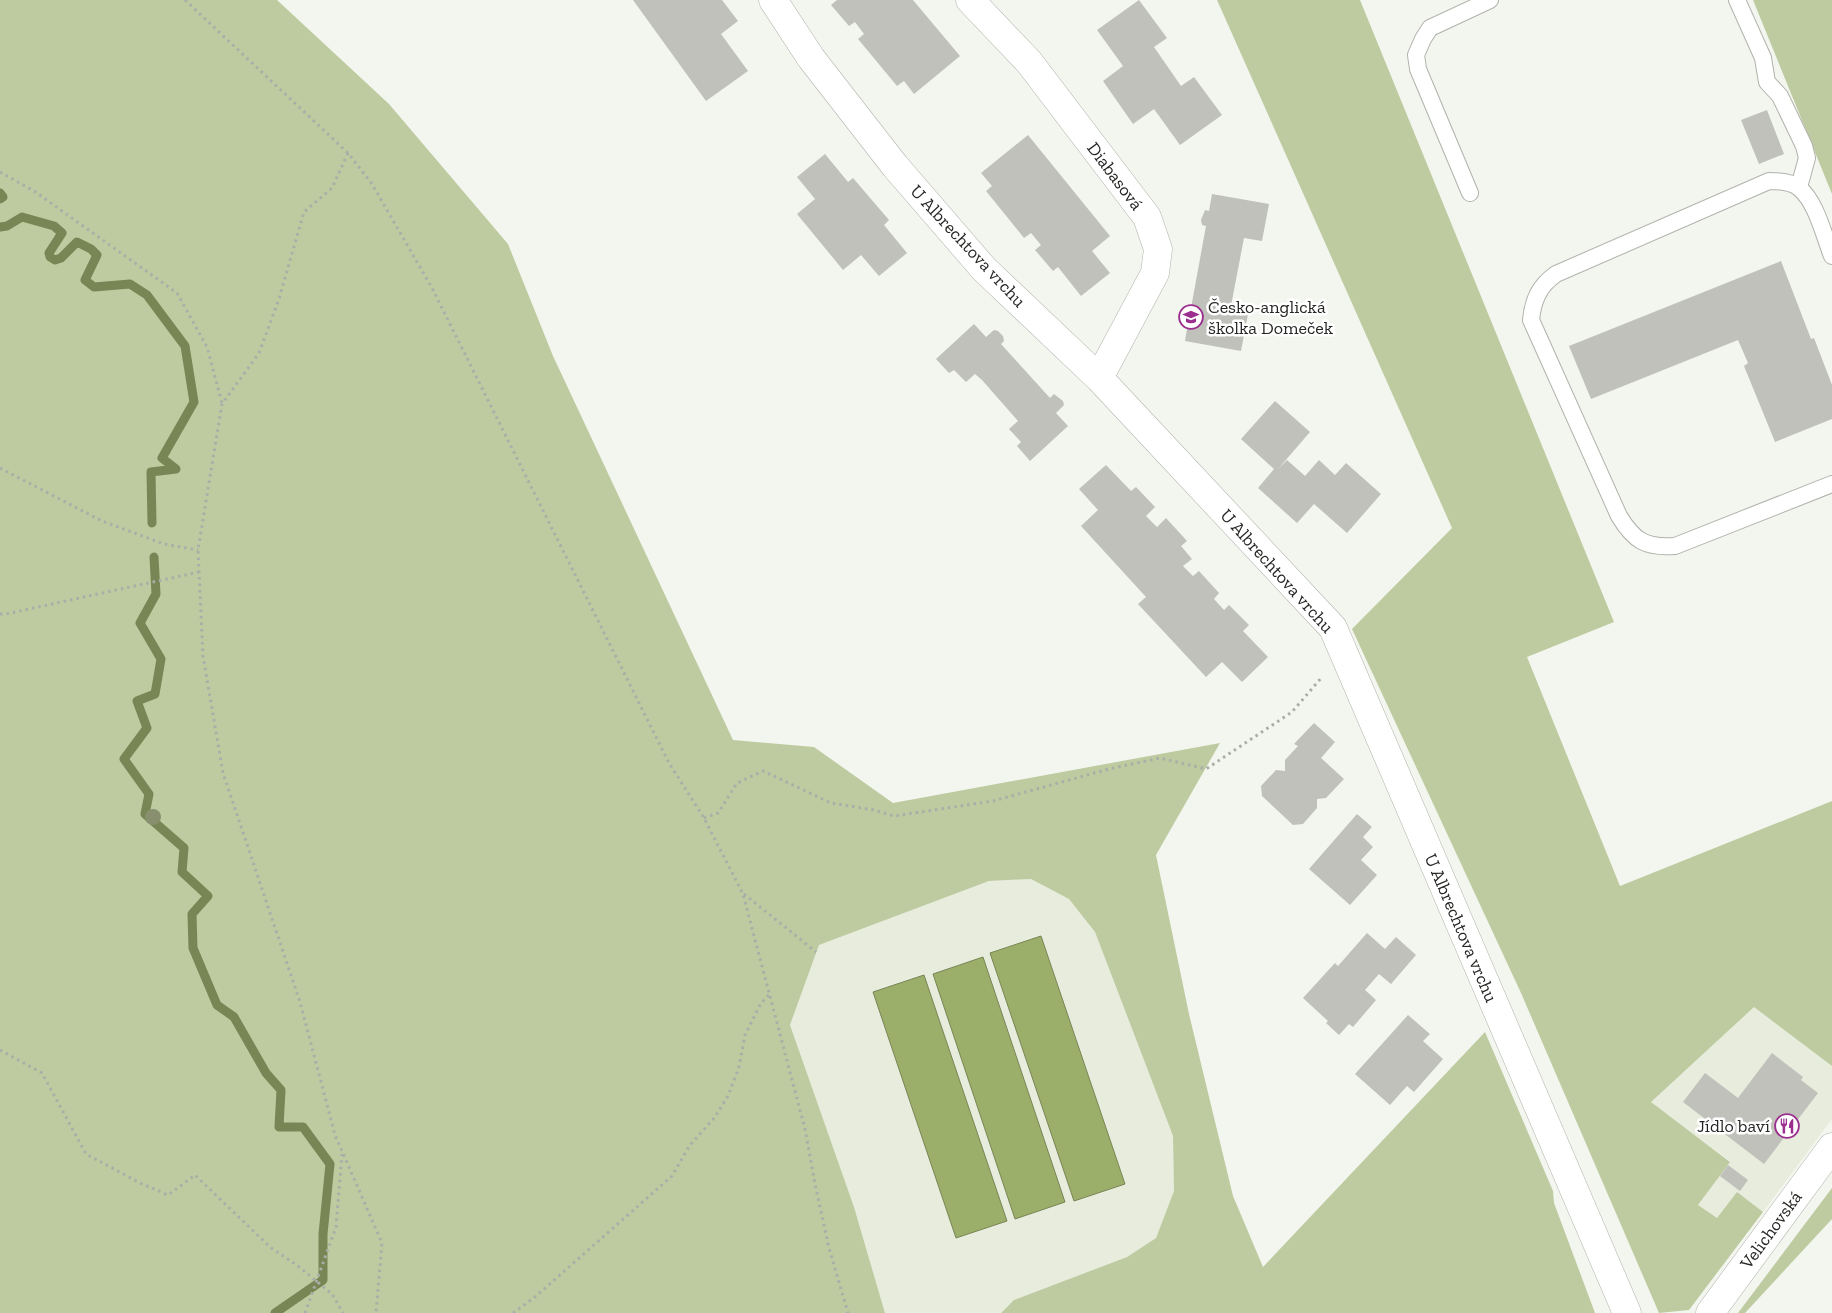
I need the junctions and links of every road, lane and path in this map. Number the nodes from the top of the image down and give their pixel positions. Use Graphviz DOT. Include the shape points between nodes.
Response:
graph roads {
  1 [pos="185,0"];
  2 [pos="773,0"];
  3 [pos="970,0"];
  4 [pos="1490,0"];
  5 [pos="1737,0"];
  6 [pos="348,153"];
  7 [pos="0,172"];
  8 [pos="1799,187"];
  9 [pos="1470,193"];
  10 [pos="1832,256"];
  11 [pos="1099,378"];
  12 [pos="222,404"];
  13 [pos="0,468"];
  14 [pos="1832,484"];
  15 [pos="198,550"];
  16 [pos="199,572"];
  17 [pos="0,614"];
  18 [pos="1343,652"];
  19 [pos="704,818"];
  20 [pos="743,894"];
  21 [pos="816,952"];
  22 [pos="769,995"];
  23 [pos="0,1050"];
  24 [pos="1832,1148"];
  25 [pos="343,1152"];
  26 [pos="316,1281"];
  27 [pos="305,1313"];
  28 [pos="343,1313"];
  29 [pos="376,1313"];
  30 [pos="513,1313"];
  31 [pos="848,1313"];
  32 [pos="1627,1313"];
  33 [pos="1710,1313"];
  1 -- 6 [label="path"];
  2 -- 11 [label="street, U Albrechtova vrchu" via="811,58 895,166 984,269"];
  3 -- 11 [label="street, Diabasová" via="1029,62 1147,217 1158,249 1155,273"];
  4 -- 9 [label="lane" via="1430,28 1416,54 1418,69"];
  5 -- 8 [label="lane" via="1763,58 1767,82 1780,96 1804,146 1807,158"];
  6 -- 12 [label="path" via="332,188 304,212 279,299 259,353"];
  6 -- 19 [label="path" via="372,184 432,288 669,763"];
  7 -- 12 [label="path" via="34,191 176,293 208,347"];
  8 -- 10 [label="lane" via="1811,202"];
  8 -- 14 [label="lane" via="1768,181 1556,274 1543,283 1532,308 1531,320 1619,516 1628,532 1642,542 1657,547 1675,546"];
  11 -- 18 [label="street, U Albrechtova vrchu" via="1333,628"];
  12 -- 15 [label="path"];
  13 -- 15 [label="path" via="102,521 164,544"];
  15 -- 16 [label="path"];
  16 -- 17 [label="path"];
  16 -- 25 [label="path" via="203,656 223,773 300,1002"];
  18 -- 19 [label="path" via="1292,712 1206,769 1160,758 1109,768 993,801 894,816 831,803 763,771 737,783 718,813"];
  18 -- 32 [label="street, U Albrechtova vrchu"];
  19 -- 20 [label="path"];
  20 -- 21 [label="path"];
  20 -- 22 [label="path"];
  22 -- 30 [label="path" via="761,1003 745,1035 739,1067 728,1096 715,1117 690,1145 672,1176"];
  22 -- 31 [label="path" via="805,1128 829,1248"];
  23 -- 26 [label="path" via="42,1073 86,1154 168,1195 195,1176 270,1247"];
  24 -- 33 [label="street, Velichovská"];
  25 -- 26 [label="path" via="336,1227"];
  25 -- 29 [label="path" via="382,1243"];
  26 -- 27 [label="path"];
  26 -- 28 [label="path" via="332,1294"];
}
